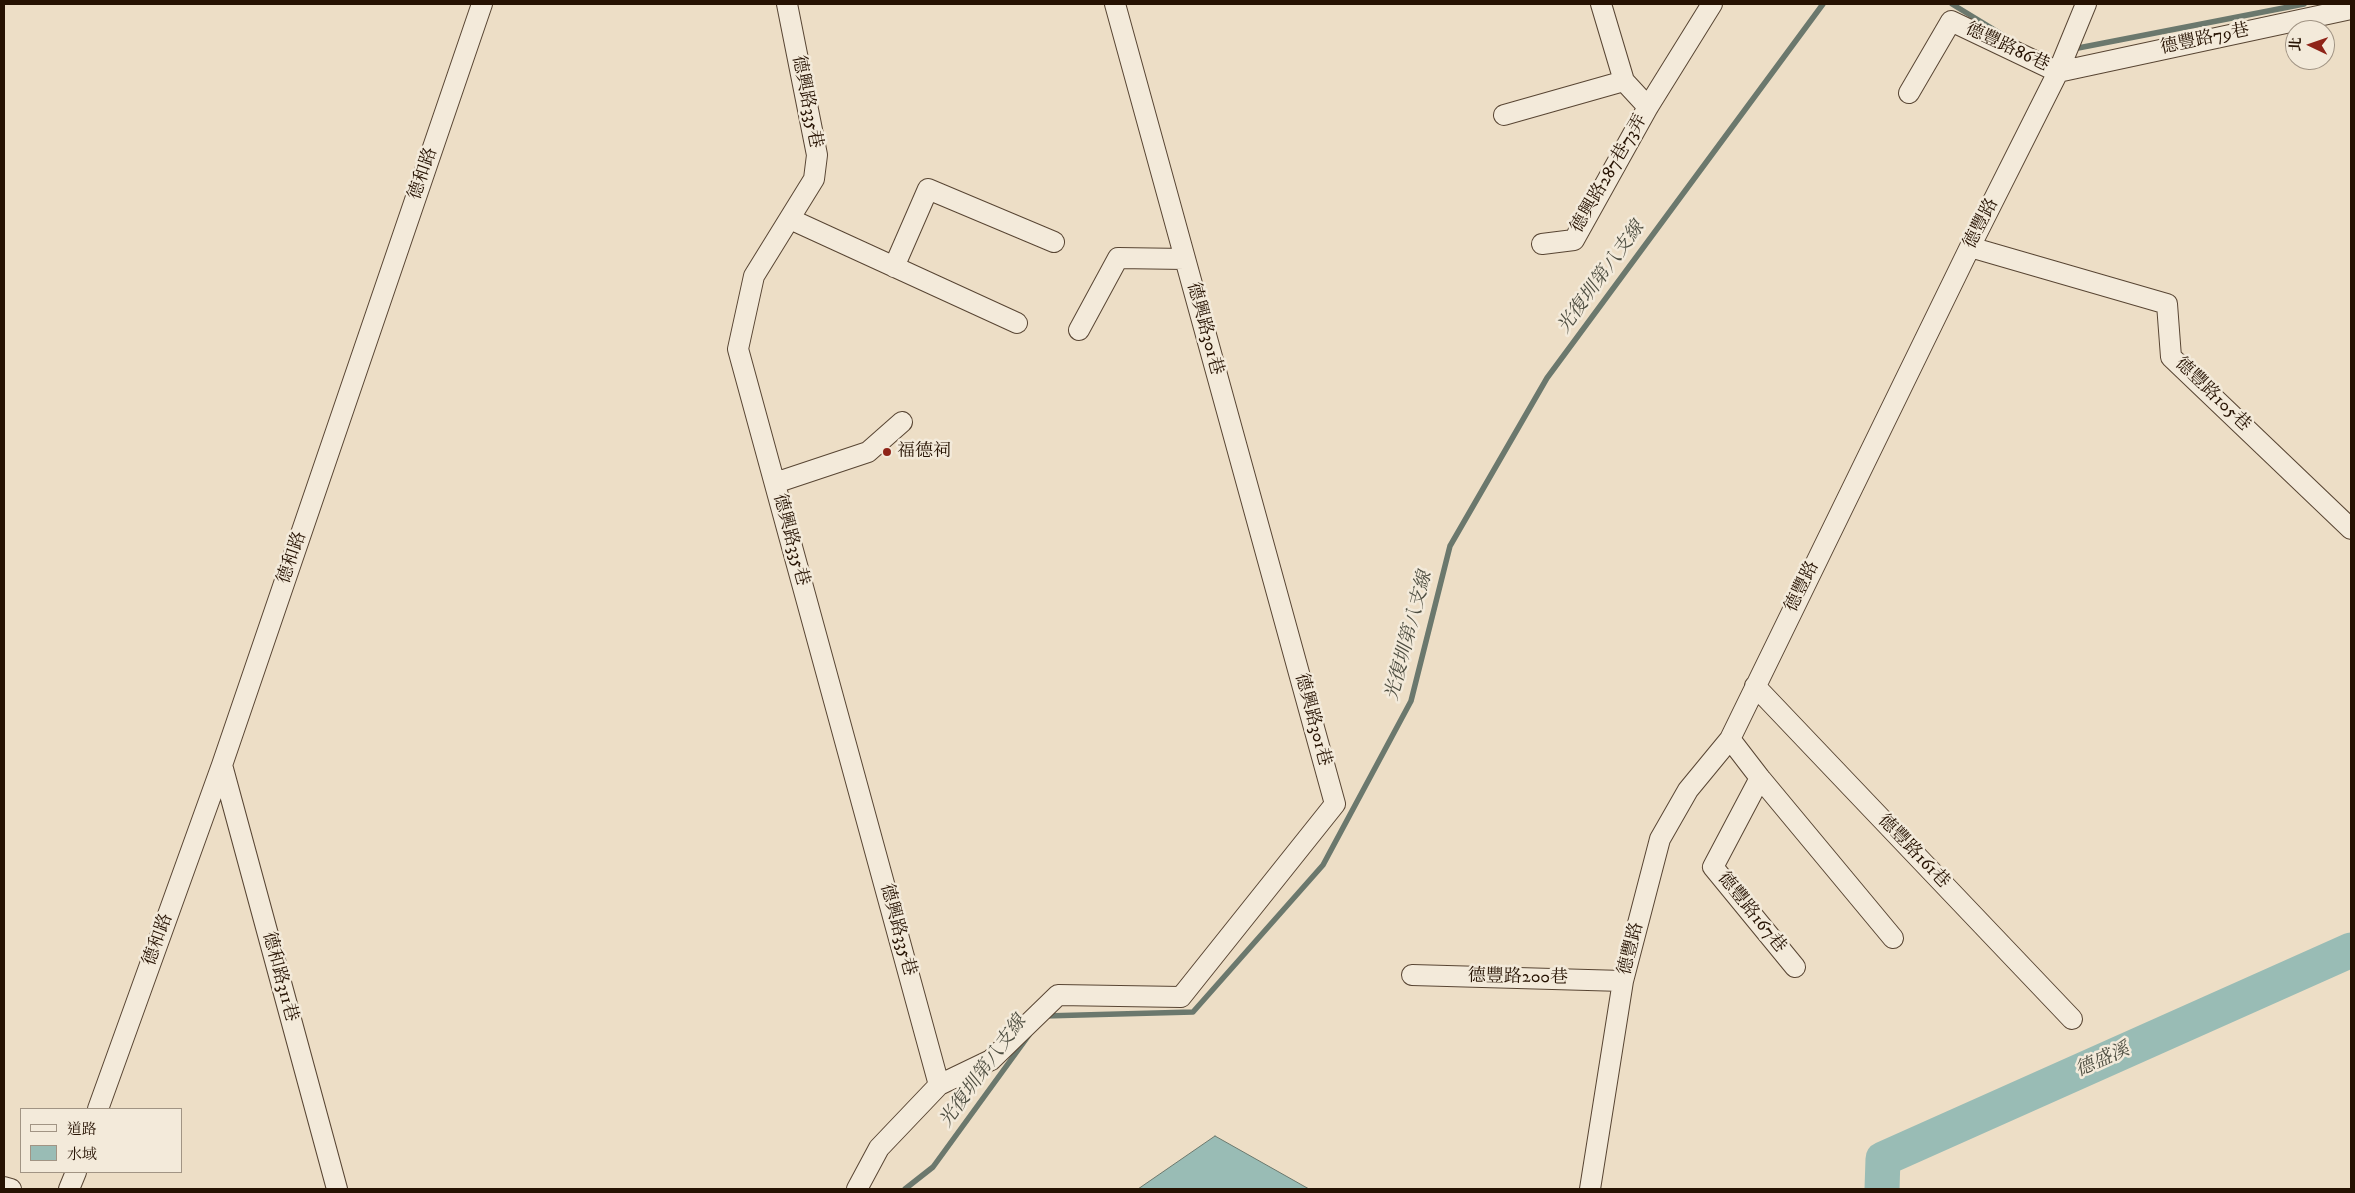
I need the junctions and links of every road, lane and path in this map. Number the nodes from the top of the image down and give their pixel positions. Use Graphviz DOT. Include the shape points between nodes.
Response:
graph roads {
  1 [pos="482,4"];
  2 [pos="787,4"];
  3 [pos="1114,4"];
  4 [pos="1601,4"];
  5 [pos="1712,4"];
  6 [pos="2086,4"];
  7 [pos="2351,9"];
  8 [pos="2058,72"];
  9 [pos="1624,81"];
  10 [pos="1909,93"];
  11 [pos="1648,107"];
  12 [pos="1504,115"];
  13 [pos="790,219"];
  14 [pos="1054,242"];
  15 [pos="1542,244"];
  16 [pos="1970,247"];
  17 [pos="1185,259"];
  18 [pos="894,266"];
  19 [pos="1017,324"];
  20 [pos="1079,330"];
  21 [pos="902,422"];
  22 [pos="775,483"];
  23 [pos="2351,528"];
  24 [pos="1755,686"];
  25 [pos="1730,739"];
  26 [pos="222,765"];
  27 [pos="1760,778"];
  28 [pos="1893,938"];
  29 [pos="1795,966"];
  30 [pos="1412,975"];
  31 [pos="1623,981"];
  32 [pos="2072,1019"];
  33 [pos="940,1084"];
  34 [pos="98,1108"];
  35 [pos="76,1173"];
  36 [pos="4,1187"];
  37 [pos="11,1189"];
  38 [pos="69,1189"];
  39 [pos="337,1189"];
  40 [pos="857,1189"];
  41 [pos="1590,1189"];
  1 -- 26 [label="street, 德和路"];
  2 -- 13 [label="street, 德興路335巷" via="817,155 814,179"];
  3 -- 17 [label="street, 德興路301巷"];
  4 -- 9 [label="street"];
  5 -- 11 [label="street"];
  6 -- 8 [label="street, 德豐路"];
  7 -- 8 [label="street, 德豐路79巷"];
  8 -- 10 [label="street, 德豐路86巷" via="1951,21"];
  8 -- 16 [label="street, 德豐路"];
  9 -- 11 [label="street"];
  9 -- 12 [label="street"];
  11 -- 15 [label="street, 德興路287巷73弄" via="1574,240"];
  13 -- 18 [label="street"];
  13 -- 22 [label="street, 德興路335巷" via="754,276 738,348"];
  14 -- 18 [label="street" via="928,189"];
  16 -- 23 [label="street, 德豐路105巷" via="2167,304 2171,357"];
  16 -- 24 [label="street, 德豐路"];
  17 -- 20 [label="street" via="1118,258"];
  17 -- 33 [label="street, 德興路301巷" via="1335,804 1180,997 1058,995 992,1060"];
  18 -- 19 [label="street"];
  21 -- 22 [label="street" via="868,452"];
  22 -- 33 [label="street, 德興路335巷"];
  24 -- 25 [label="street, 德豐路"];
  24 -- 32 [label="street, 德豐路161巷"];
  25 -- 27 [label="street"];
  25 -- 31 [label="street, 德豐路" via="1688,790 1660,839"];
  26 -- 34 [label="street, 德和路"];
  26 -- 39 [label="street, 德和路311巷"];
  27 -- 28 [label="street"];
  27 -- 29 [label="street, 德豐路167巷" via="1713,867"];
  30 -- 31 [label="street, 德豐路200巷"];
  31 -- 41 [label="street, 德豐路"];
  33 -- 40 [label="street, 德興路301巷" via="879,1148"];
  35 -- 38 [label="street"];
  36 -- 37 [label="street"];
}
